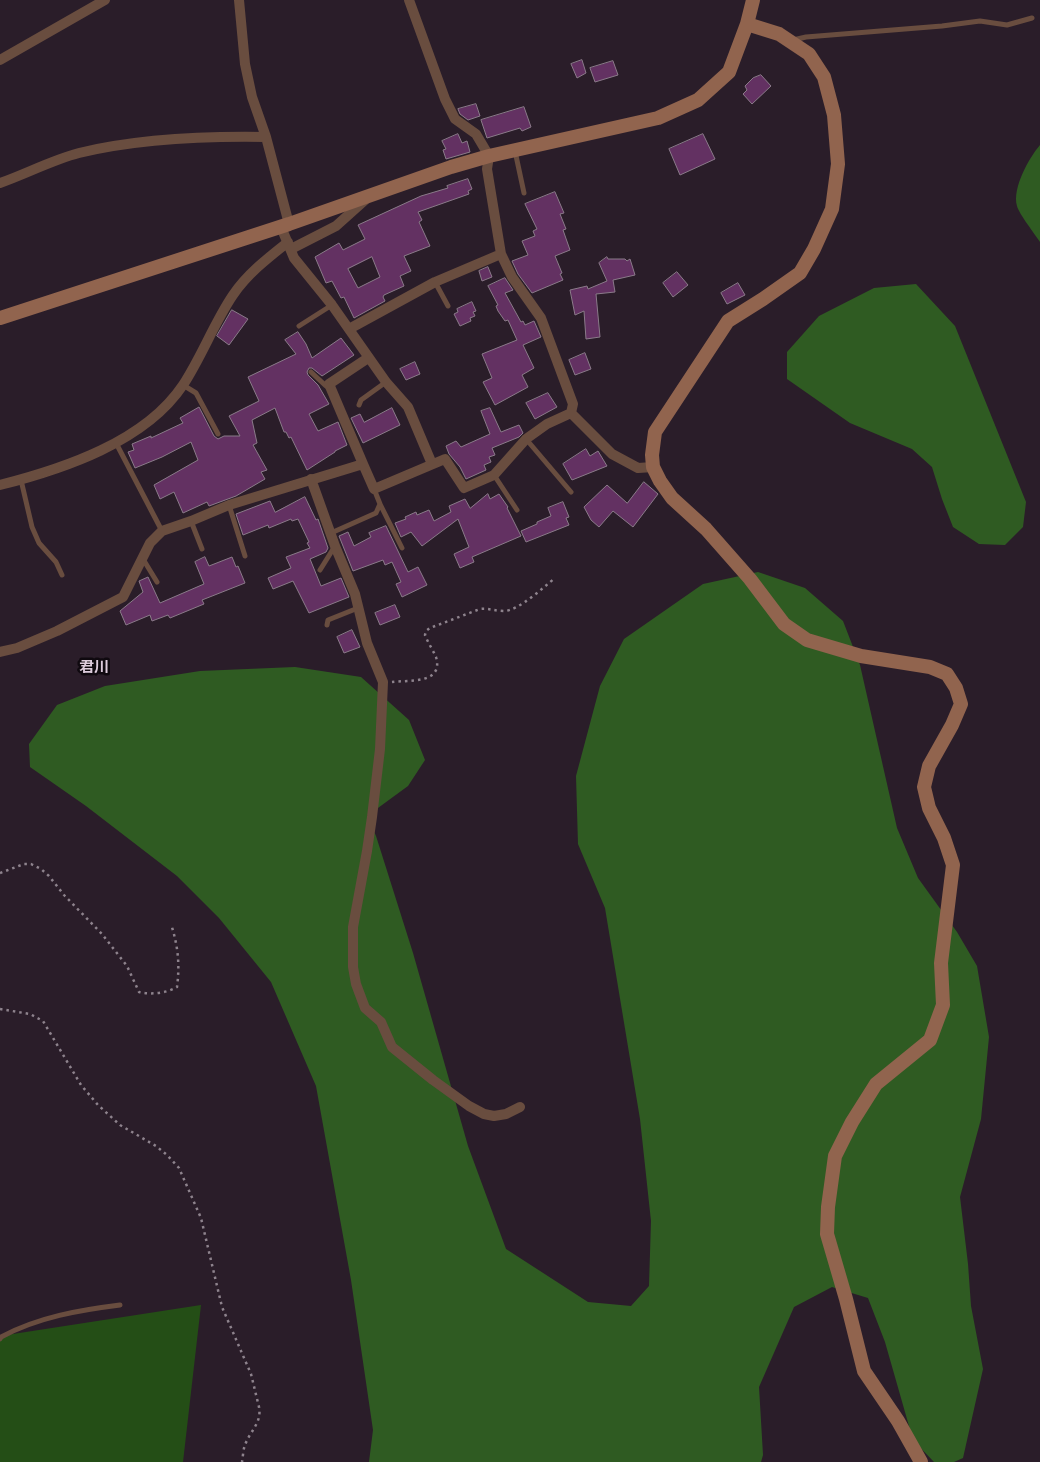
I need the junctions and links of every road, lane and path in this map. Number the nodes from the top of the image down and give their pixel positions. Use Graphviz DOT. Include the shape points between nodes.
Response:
graph roads {
  1 [pos="105,0"];
  2 [pos="239,0"];
  3 [pos="409,0"];
  4 [pos="753,0"];
  5 [pos="1032,18"];
  6 [pos="747,24"];
  7 [pos="790,41"];
  8 [pos="0,60"];
  9 [pos="266,137"];
  10 [pos="515,150"];
  11 [pos="489,156"];
  12 [pos="0,183"];
  13 [pos="524,193"];
  14 [pos="372,194"];
  15 [pos="285,225"];
  16 [pos="290,246"];
  17 [pos="501,254"];
  18 [pos="435,282"];
  19 [pos="332,305"];
  20 [pos="448,306"];
  21 [pos="0,318"];
  22 [pos="299,326"];
  23 [pos="350,329"];
  24 [pos="368,358"];
  25 [pos="311,372"];
  26 [pos="386,382"];
  27 [pos="183,385"];
  28 [pos="330,387"];
  29 [pos="359,405"];
  30 [pos="570,413"];
  31 [pos="218,434"];
  32 [pos="526,439"];
  33 [pos="116,443"];
  34 [pos="363,464"];
  35 [pos="432,464"];
  36 [pos="653,467"];
  37 [pos="494,476"];
  38 [pos="311,479"];
  39 [pos="21,480"];
  40 [pos="0,485"];
  41 [pos="374,489"];
  42 [pos="571,492"];
  43 [pos="380,504"];
  44 [pos="229,505"];
  45 [pos="517,510"];
  46 [pos="191,521"];
  47 [pos="162,531"];
  48 [pos="331,533"];
  49 [pos="335,546"];
  50 [pos="402,548"];
  51 [pos="202,549"];
  52 [pos="245,556"];
  53 [pos="142,559"];
  54 [pos="320,570"];
  55 [pos="62,575"];
  56 [pos="555,578"];
  57 [pos="157,582"];
  58 [pos="358,608"];
  59 [pos="327,625"];
  60 [pos="0,652"];
  61 [pos="383,682"];
  62 [pos="0,873"];
  63 [pos="171,924"];
  64 [pos="0,1009"];
  65 [pos="520,1107"];
  66 [pos="120,1305"];
  67 [pos="0,1339"];
  68 [pos="242,1462"];
  69 [pos="921,1462"];
  1 -- 8 [label="street"];
  2 -- 9 [label="street" via="245,64"];
  3 -- 11 [label="street" via="455,120 476,134"];
  4 -- 6 [label="street"];
  5 -- 7 [label="lane" via="1006,25 980,21"];
  6 -- 7 [label="street" via="780,34"];
  6 -- 10 [label="street" via="729,72 698,100 658,118"];
  7 -- 36 [label="street" via="809,54 824,77 834,115 838,164 832,209 800,273 728,321 655,432"];
  9 -- 12 [label="street" via="132,143 78,154"];
  9 -- 15 [label="street"];
  10 -- 11 [label="street"];
  10 -- 13 [label="lane"];
  11 -- 14 [label="street"];
  11 -- 17 [label="street" via="487,169"];
  14 -- 15 [label="street"];
  14 -- 16 [label="street" via="336,226"];
  15 -- 16 [label="street"];
  15 -- 21 [label="street"];
  16 -- 19 [label="street" via="294,258"];
  16 -- 27 [label="street" via="265,260 234,293"];
  17 -- 18 [label="street"];
  17 -- 30 [label="street" via="541,318 573,404"];
  18 -- 20 [label="lane"];
  18 -- 23 [label="street"];
  19 -- 22 [label="lane"];
  19 -- 23 [label="street"];
  23 -- 24 [label="street"];
  24 -- 26 [label="street"];
  24 -- 28 [label="street" via="329,384"];
  25 -- 28 [label="lane"];
  26 -- 29 [label="lane"];
  26 -- 35 [label="street" via="408,407"];
  27 -- 31 [label="lane" via="196,393"];
  27 -- 33 [label="street" via="148,422"];
  28 -- 34 [label="street"];
  30 -- 32 [label="street"];
  30 -- 36 [label="street" via="612,454 638,468"];
  32 -- 37 [label="street"];
  32 -- 42 [label="lane"];
  33 -- 39 [label="street" via="75,462"];
  33 -- 47 [label="lane"];
  34 -- 38 [label="street"];
  34 -- 41 [label="street"];
  35 -- 37 [label="street" via="445,459 464,488"];
  35 -- 41 [label="street"];
  36 -- 69 [label="street" via="672,498 706,529 784,624 807,640 861,656 930,667 947,674 961,704 929,766 924,787 929,808 953,865 941,963 943,1005 930,1040 876,1084 852,1122 835,1156 828,1207 827,1234 864,1371"];
  37 -- 45 [label="lane"];
  38 -- 44 [label="street"];
  38 -- 48 [label="street"];
  39 -- 40 [label="street"];
  39 -- 55 [label="lane" via="32,527 39,543 56,562"];
  41 -- 43 [label="lane"];
  43 -- 48 [label="lane" via="376,513"];
  43 -- 50 [label="lane"];
  44 -- 46 [label="street"];
  44 -- 52 [label="lane"];
  46 -- 47 [label="street"];
  46 -- 51 [label="lane"];
  47 -- 53 [label="street" via="150,543"];
  48 -- 49 [label="street"];
  49 -- 54 [label="lane"];
  49 -- 58 [label="street"];
  53 -- 57 [label="lane"];
  53 -- 60 [label="street" via="123,597 57,631"];
  56 -- 61 [label="path" via="514,609 480,609 430,628 425,636 436,656 435,674 430,678"];
  58 -- 59 [label="lane" via="328,620"];
  58 -- 61 [label="street" via="367,643"];
  61 -- 65 [label="street" via="372,817 352,927 356,984 366,1008 381,1022 392,1047 433,1080 484,1114 506,1114"];
  62 -- 63 [label="path" via="24,864 41,869 102,934 127,966 139,992 148,994 173,990 177,986 180,967"];
  64 -- 68 [label="path" via="30,1014 42,1021 80,1085 98,1105 120,1124 156,1146 179,1168 200,1218 222,1307 248,1366 259,1407 258,1423 245,1445"];
  66 -- 67 [label="lane" via="81,1310 16,1329"];
}
